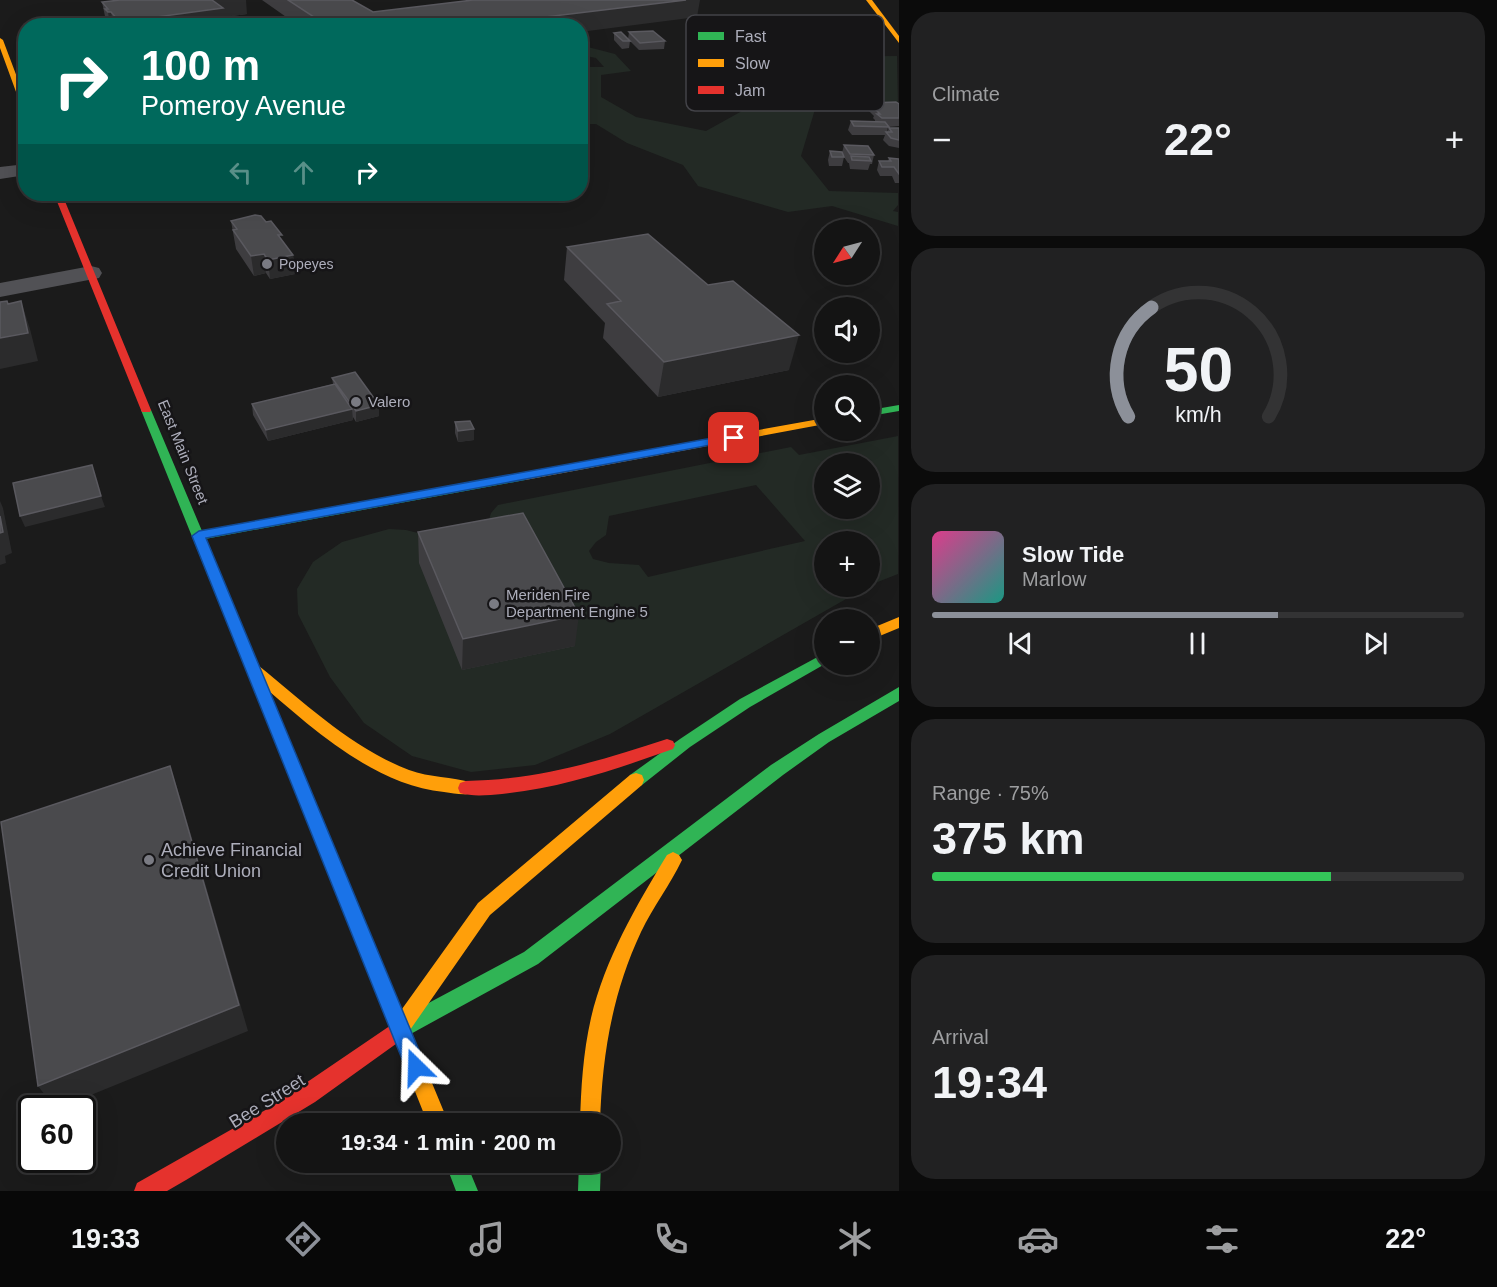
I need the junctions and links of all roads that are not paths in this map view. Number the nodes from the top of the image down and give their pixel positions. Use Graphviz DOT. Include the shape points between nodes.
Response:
graph roads {
  1 [pos="869,0"];
  2 [pos="880,15"];
  3 [pos="884,21"];
  4 [pos="0,40"];
  5 [pos="898,41"];
  6 [pos="18,89"];
  7 [pos="18,170"];
  8 [pos="0,173"];
  9 [pos="61,201"];
  10 [pos="91,273"];
  11 [pos="0,290"];
  12 [pos="898,408"];
  13 [pos="880,411"];
  14 [pos="814,423"];
  15 [pos="199,536"];
  16 [pos="898,622"];
  17 [pos="880,630"];
  18 [pos="814,664"];
  19 [pos="254,670"];
  20 [pos="898,693"];
  21 [pos="708,728"];
  22 [pos="687,839"];
  23 [pos="400,1029"];
  24 [pos="434,1113"];
  25 [pos="590,1113"];
  26 [pos="460,1173"];
  27 [pos="590,1173"];
  28 [pos="145,1191"];
  29 [pos="467,1191"];
  30 [pos="590,1191"];
  1 -- 2 [label="main road"];
  3 -- 5 [label="main road"];
  4 -- 6 [label="main road"];
  7 -- 8 [label="street"];
  9 -- 10 [label="main road, East Main Street"];
  10 -- 11 [label="street"];
  10 -- 15 [label="main road, East Main Street"];
  12 -- 13 [label="main road"];
  14 -- 15 [label="main road"];
  15 -- 19 [label="main road, East Main Street"];
  16 -- 17 [label="main road"];
  18 -- 21 [label="main road"];
  19 -- 21 [label="main road" via="374,760 411,777 448,787 493,789 546,781 645,753"];
  19 -- 23 [label="main road, East Main Street"];
  20 -- 22 [label="main road" via="805,750"];
  21 -- 23 [label="main road" via="629,785 484,909"];
  22 -- 23 [label="main road" via="531,958"];
  22 -- 25 [label="main road" via="645,902 614,973 592,1059"];
  23 -- 24 [label="main road, East Main Street"];
  23 -- 28 [label="main road, Bee Street" via="294,1107"];
  26 -- 29 [label="main road"];
  27 -- 30 [label="main road"];
}
